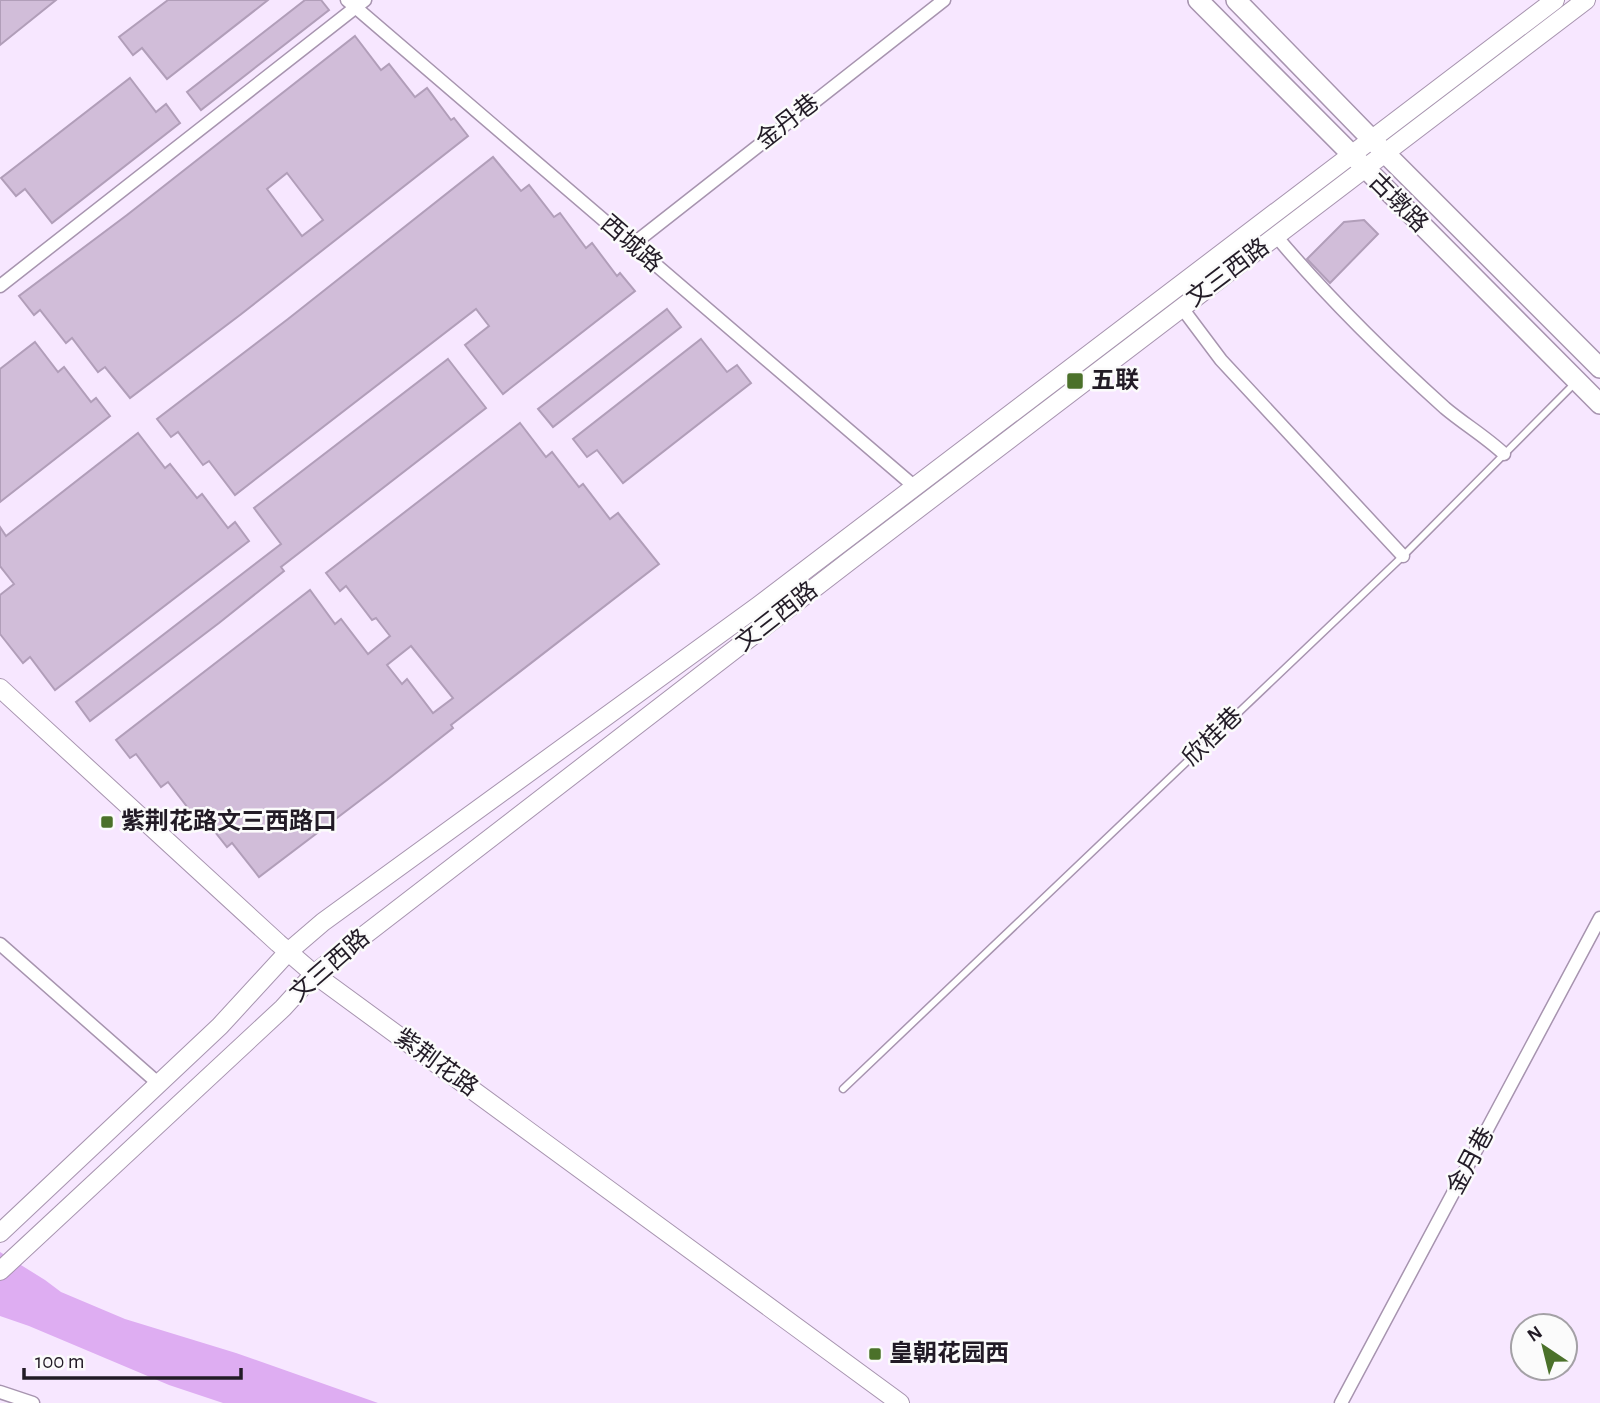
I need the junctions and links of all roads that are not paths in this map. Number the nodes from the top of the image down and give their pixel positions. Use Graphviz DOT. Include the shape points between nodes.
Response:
graph roads {
  1 [pos="944,0"];
  2 [pos="1198,0"];
  3 [pos="1236,0"];
  4 [pos="1555,0"];
  5 [pos="1586,0"];
  6 [pos="356,2"];
  7 [pos="1378,146"];
  8 [pos="1351,154"];
  9 [pos="1364,169"];
  10 [pos="1276,236"];
  11 [pos="632,244"];
  12 [pos="0,286"];
  13 [pos="1181,308"];
  14 [pos="1600,368"];
  15 [pos="1577,381"];
  16 [pos="1600,404"];
  17 [pos="1504,454"];
  18 [pos="915,487"];
  19 [pos="1403,556"];
  20 [pos="0,688"];
  21 [pos="1600,918"];
  22 [pos="0,944"];
  23 [pos="288,952"];
  24 [pos="314,974"];
  25 [pos="159,1084"];
  26 [pos="843,1089"];
  27 [pos="0,1233"];
  28 [pos="0,1271"];
  29 [pos="0,1392"];
  30 [pos="33,1403"];
  31 [pos="900,1403"];
  32 [pos="1341,1403"];
  1 -- 11 [label="street, 金丹巷"];
  2 -- 8 [label="main road, 古墩路"];
  3 -- 7 [label="main road, 古墩路"];
  4 -- 7 [label="main road, 文三西路"];
  5 -- 7 [label="main road, 文三西路"];
  6 -- 11 [label="street, 西城路"];
  6 -- 12 [label="street"];
  7 -- 8 [label="main road, 文三西路"];
  7 -- 9 [label="main road, 文三西路"];
  7 -- 14 [label="main road, 古墩路"];
  8 -- 9 [label="main road, 古墩路"];
  8 -- 18 [label="main road, 文三西路"];
  9 -- 10 [label="main road, 文三西路"];
  9 -- 15 [label="main road, 古墩路"];
  10 -- 13 [label="main road, 文三西路"];
  10 -- 17 [label="street" via="1381,350"];
  11 -- 18 [label="street, 西城路"];
  13 -- 19 [label="street" via="1221,360"];
  13 -- 24 [label="main road, 文三西路"];
  15 -- 16 [label="main road, 古墩路"];
  15 -- 17 [label="lane, 欣桂巷"];
  17 -- 19 [label="lane, 欣桂巷"];
  18 -- 23 [label="main road, 文三西路"];
  19 -- 26 [label="lane, 欣桂巷"];
  20 -- 23 [label="main road, 紫荆花路"];
  21 -- 32 [label="street, 金月巷"];
  22 -- 25 [label="street"];
  23 -- 24 [label="main road, 紫荆花路"];
  23 -- 25 [label="main road, 文三西路"];
  24 -- 28 [label="main road, 文三西路" via="273,1018"];
  24 -- 31 [label="main road, 紫荆花路"];
  25 -- 27 [label="main road, 文三西路"];
  29 -- 30 [label="street"];
}
